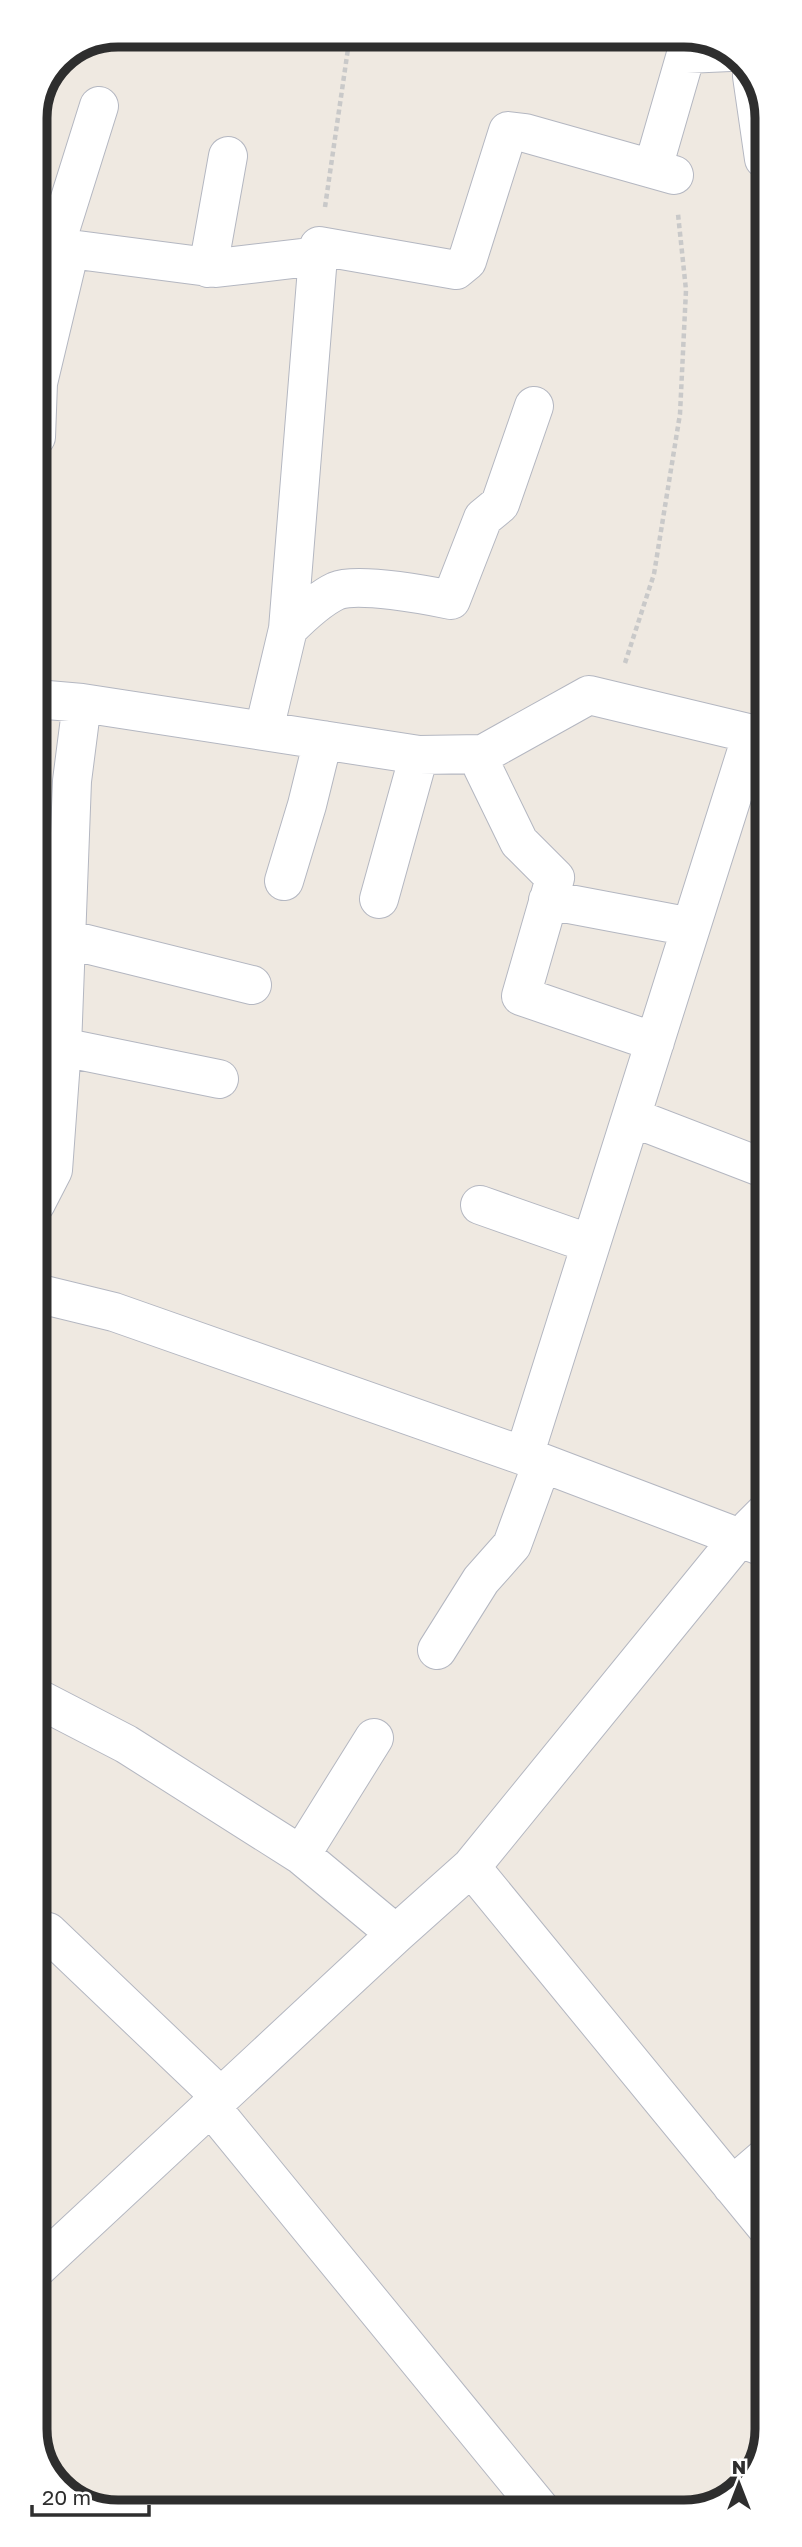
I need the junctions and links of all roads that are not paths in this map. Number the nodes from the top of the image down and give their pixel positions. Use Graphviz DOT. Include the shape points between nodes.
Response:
graph roads {
  1 [pos="711,53"];
  2 [pos="99,106"];
  3 [pos="228,156"];
  4 [pos="54,242"];
  5 [pos="319,246"];
  6 [pos="208,268"];
  7 [pos="47,304"];
  8 [pos="534,406"];
  9 [pos="288,629"];
  10 [pos="47,700"];
  11 [pos="82,703"];
  12 [pos="264,730"];
  13 [pos="755,731"];
  14 [pos="323,740"];
  15 [pos="755,743"];
  16 [pos="479,754"];
  17 [pos="419,755"];
  18 [pos="284,881"];
  19 [pos="379,899"];
  20 [pos="548,900"];
  21 [pos="691,927"];
  22 [pos="66,939"];
  23 [pos="252,985"];
  24 [pos="655,1042"];
  25 [pos="49,1048"];
  26 [pos="219,1079"];
  27 [pos="631,1117"];
  28 [pos="755,1165"];
  29 [pos="47,1182"];
  30 [pos="480,1205"];
  31 [pos="591,1244"];
  32 [pos="47,1296"];
  33 [pos="533,1460"];
  34 [pos="755,1531"];
  35 [pos="437,1650"];
  36 [pos="47,1703"];
  37 [pos="374,1738"];
  38 [pos="301,1855"];
  39 [pos="471,1867"];
  40 [pos="48,1932"];
  41 [pos="396,1934"];
  42 [pos="216,2102"];
  43 [pos="755,2166"];
  44 [pos="732,2186"];
  45 [pos="755,2214"];
  46 [pos="47,2258"];
  47 [pos="533,2500"];
  1 -- 5 [label="street" via="686,54 664,171 508,131 467,261 456,270"];
  2 -- 4 [label="street"];
  3 -- 6 [label="street"];
  4 -- 6 [label="street"];
  4 -- 7 [label="street"];
  6 -- 9 [label="street" via="318,256"];
  8 -- 9 [label="street" via="500,504 483,518 451,600 374,588 337,591"];
  9 -- 12 [label="street"];
  10 -- 11 [label="street"];
  11 -- 12 [label="street"];
  11 -- 22 [label="street" via="72,781"];
  12 -- 14 [label="street"];
  13 -- 16 [label="street" via="589,695"];
  14 -- 17 [label="street"];
  14 -- 18 [label="street"];
  15 -- 21 [label="street"];
  16 -- 17 [label="street"];
  16 -- 20 [label="street" via="519,842 555,878"];
  17 -- 19 [label="street"];
  20 -- 21 [label="street"];
  20 -- 24 [label="street" via="521,996"];
  21 -- 24 [label="street"];
  22 -- 23 [label="street"];
  22 -- 25 [label="street"];
  24 -- 27 [label="street"];
  25 -- 26 [label="street"];
  25 -- 29 [label="street" via="53,1170"];
  27 -- 28 [label="street"];
  27 -- 31 [label="street"];
  30 -- 31 [label="street"];
  31 -- 33 [label="street"];
  32 -- 33 [label="street" via="114,1312"];
  33 -- 34 [label="street"];
  33 -- 35 [label="street" via="512,1545 481,1580"];
  34 -- 39 [label="street"];
  36 -- 38 [label="street" via="126,1744"];
  37 -- 38 [label="street"];
  38 -- 41 [label="street"];
  39 -- 41 [label="street"];
  39 -- 44 [label="street"];
  40 -- 42 [label="street"];
  41 -- 42 [label="street"];
  42 -- 46 [label="street"];
  42 -- 47 [label="street"];
  43 -- 44 [label="street"];
  44 -- 45 [label="street"];
}
